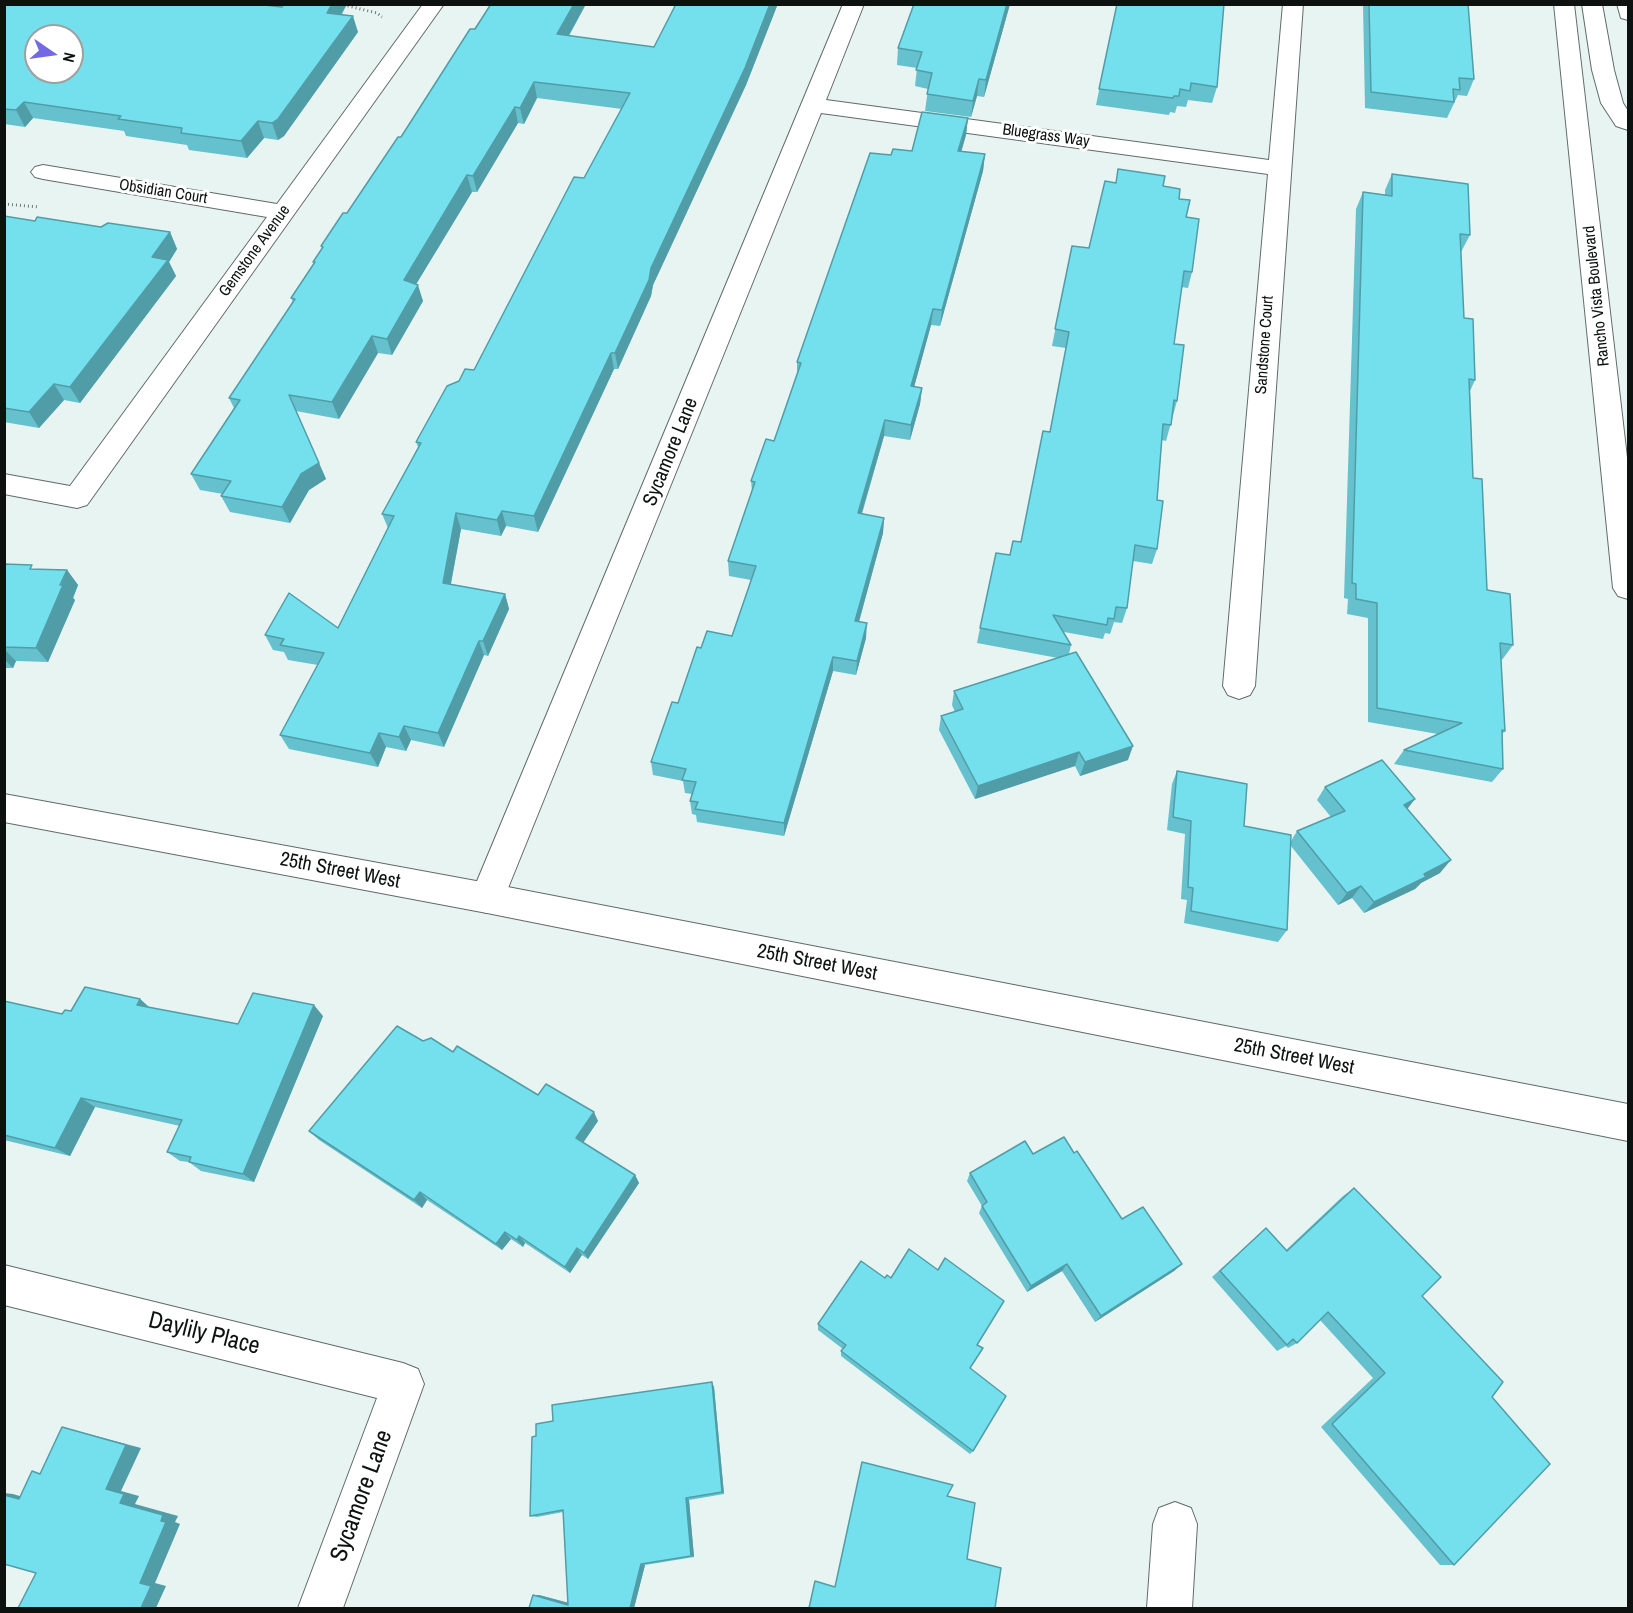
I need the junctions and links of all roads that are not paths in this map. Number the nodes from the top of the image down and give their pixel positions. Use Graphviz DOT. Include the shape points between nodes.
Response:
graph roads {
  1 [pos="434,4"];
  2 [pos="854,4"];
  3 [pos="1293,4"];
  4 [pos="1564,4"];
  5 [pos="1592,4"];
  6 [pos="1627,4"];
  7 [pos="1629,14"];
  8 [pos="814,105"];
  9 [pos="1629,123"];
  10 [pos="1279,168"];
  11 [pos="43,172"];
  12 [pos="282,212"];
  13 [pos="4,484"];
  14 [pos="1629,588"];
  15 [pos="1239,686"];
  16 [pos="4,808"];
  17 [pos="487,898"];
  18 [pos="1629,1123"];
  19 [pos="4,1285"];
  20 [pos="403,1384"];
  21 [pos="1175,1524"];
  22 [pos="321,1608"];
  23 [pos="1169,1608"];
  1 -- 12 [label="street, Gemstone Avenue"];
  2 -- 8 [label="street, Sycamore Lane"];
  3 -- 10 [label="street, Sandstone Court"];
  4 -- 14 [label="street, Rancho Vista Boulevard"];
  5 -- 9 [label="street" via="1612,103"];
  6 -- 7 [label="street"];
  8 -- 10 [label="street, Bluegrass Way"];
  8 -- 17 [label="street, Sycamore Lane"];
  10 -- 15 [label="street, Sandstone Court"];
  11 -- 12 [label="street, Obsidian Court"];
  12 -- 13 [label="street, Gemstone Avenue" via="77,498"];
  16 -- 17 [label="street, 25th Street West"];
  17 -- 18 [label="street, 25th Street West"];
  19 -- 20 [label="street, Daylily Place"];
  20 -- 22 [label="street, Sycamore Lane"];
  21 -- 23 [label="street"];
}
